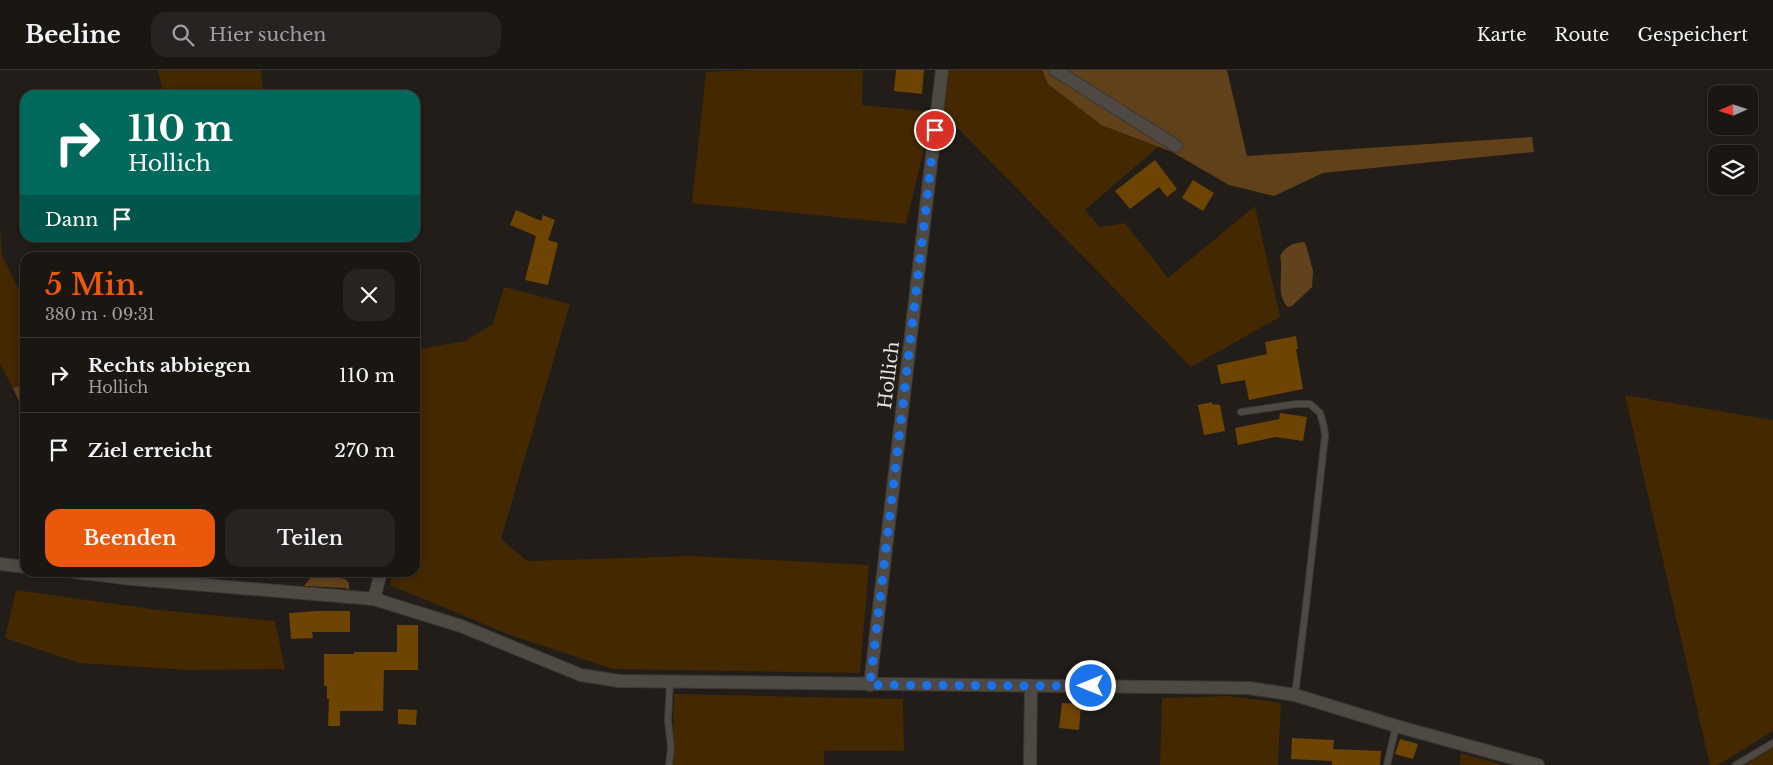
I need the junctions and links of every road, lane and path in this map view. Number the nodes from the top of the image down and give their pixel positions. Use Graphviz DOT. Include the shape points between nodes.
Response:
graph roads {
  1 [pos="942,70"];
  2 [pos="1055,70"];
  3 [pos="1176,146"];
  4 [pos="1241,412"];
  5 [pos="0,564"];
  6 [pos="20,566"];
  7 [pos="117,577"];
  8 [pos="380,577"];
  9 [pos="374,599"];
  10 [pos="670,682"];
  11 [pos="870,685"];
  12 [pos="1031,686"];
  13 [pos="1295,695"];
  14 [pos="1396,726"];
  15 [pos="1773,743"];
  16 [pos="669,765"];
  17 [pos="1030,765"];
  18 [pos="1388,765"];
  19 [pos="1538,765"];
  20 [pos="1736,765"];
  1 -- 11 [label="street, Hollich"];
  2 -- 3 [label="street"];
  4 -- 13 [label="lane" via="1310,404 1320,413 1324,427"];
  5 -- 6 [label="street"];
  7 -- 9 [label="street"];
  8 -- 9 [label="street"];
  9 -- 10 [label="street" via="461,626 582,675 619,681"];
  10 -- 11 [label="street"];
  10 -- 16 [label="lane"];
  11 -- 12 [label="street"];
  12 -- 13 [label="street" via="1249,688"];
  12 -- 17 [label="street"];
  13 -- 14 [label="street"];
  14 -- 18 [label="lane"];
  14 -- 19 [label="street"];
  15 -- 20 [label="lane"];
}
